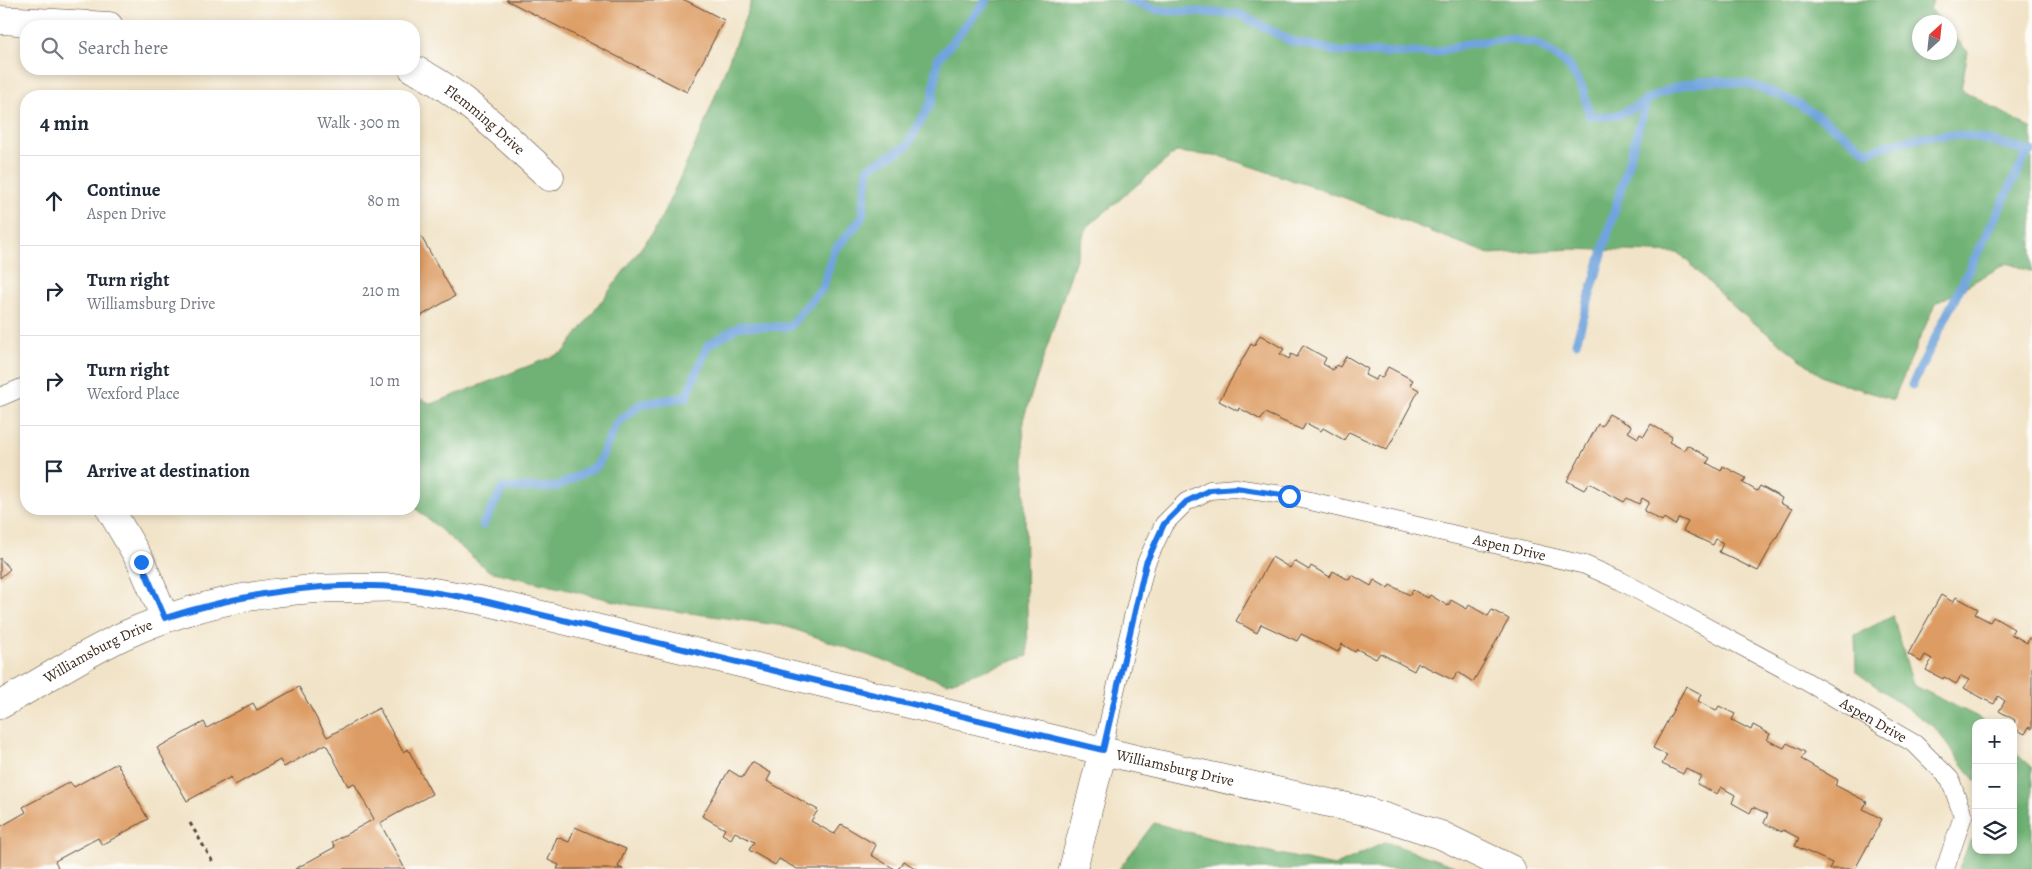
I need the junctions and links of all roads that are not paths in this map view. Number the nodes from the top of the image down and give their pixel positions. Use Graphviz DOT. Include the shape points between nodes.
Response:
graph roads {
  1 [pos="0,20"];
  2 [pos="20,21"];
  3 [pos="420,73"];
  4 [pos="550,177"];
  5 [pos="20,389"];
  6 [pos="0,397"];
  7 [pos="114,515"];
  8 [pos="165,618"];
  9 [pos="0,705"];
  10 [pos="1103,750"];
  11 [pos="1073,869"];
  12 [pos="1512,869"];
  13 [pos="1946,869"];
  1 -- 2 [label="street"];
  3 -- 4 [label="street, Flemming Drive" via="477,112"];
  5 -- 6 [label="lane"];
  7 -- 8 [label="street" via="141,562"];
  8 -- 9 [label="street, Williamsburg Drive" via="88,653"];
  8 -- 10 [label="street, Williamsburg Drive" via="209,604 257,595 322,587 404,588 480,600"];
  10 -- 11 [label="street"];
  10 -- 12 [label="street, Williamsburg Drive" via="1369,812 1441,835"];
  10 -- 13 [label="lane, Aspen Drive" via="1146,563 1164,524 1186,502 1210,490 1236,488 1289,496 1585,565 1621,581 1915,744 1950,779 1963,816"];
}
